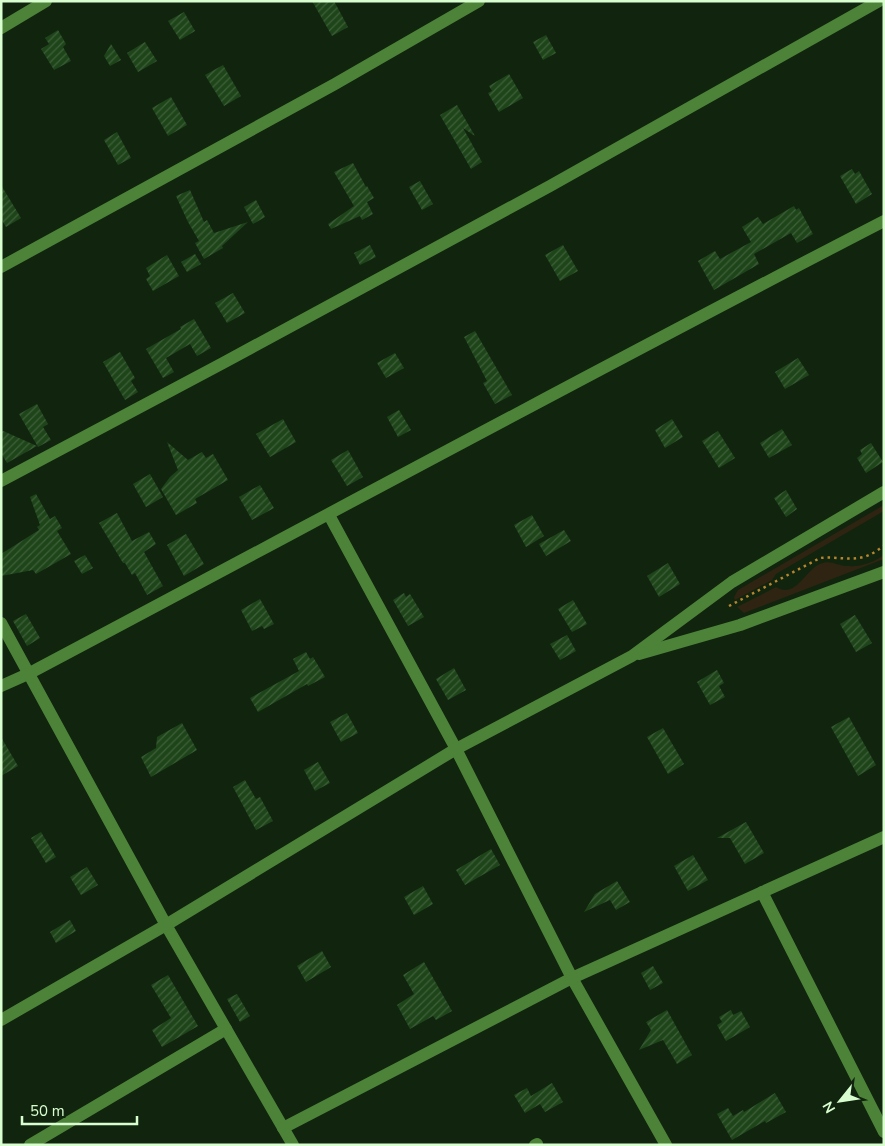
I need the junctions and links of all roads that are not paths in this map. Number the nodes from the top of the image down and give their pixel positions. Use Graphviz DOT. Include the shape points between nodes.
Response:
graph roads {
  1 [pos="46,1"];
  2 [pos="479,1"];
  3 [pos="879,1"];
  4 [pos="1,28"];
  5 [pos="884,221"];
  6 [pos="1,267"];
  7 [pos="1,481"];
  8 [pos="884,492"];
  9 [pos="329,515"];
  10 [pos="884,572"];
  11 [pos="1,623"];
  12 [pos="632,656"];
  13 [pos="28,674"];
  14 [pos="1,686"];
  15 [pos="456,749"];
  16 [pos="884,837"];
  17 [pos="762,892"];
  18 [pos="166,925"];
  19 [pos="572,978"];
  20 [pos="1,1020"];
  21 [pos="226,1029"];
  22 [pos="283,1128"];
  23 [pos="884,1132"];
  24 [pos="30,1145"];
  25 [pos="292,1145"];
  26 [pos="666,1145"];
  1 -- 4 [label="street"];
  2 -- 6 [label="street"];
  3 -- 7 [label="street" via="550,186"];
  5 -- 9 [label="street"];
  8 -- 12 [label="street" via="732,582"];
  9 -- 13 [label="street"];
  9 -- 15 [label="street"];
  10 -- 12 [label="street" via="740,625"];
  11 -- 13 [label="street"];
  12 -- 15 [label="street"];
  13 -- 14 [label="street"];
  13 -- 18 [label="street"];
  15 -- 18 [label="street"];
  15 -- 19 [label="street"];
  16 -- 17 [label="street"];
  17 -- 19 [label="street"];
  17 -- 23 [label="street"];
  18 -- 20 [label="street"];
  18 -- 21 [label="street"];
  19 -- 22 [label="street"];
  19 -- 26 [label="street"];
  21 -- 22 [label="street"];
  21 -- 24 [label="street"];
  22 -- 25 [label="street"];
}
